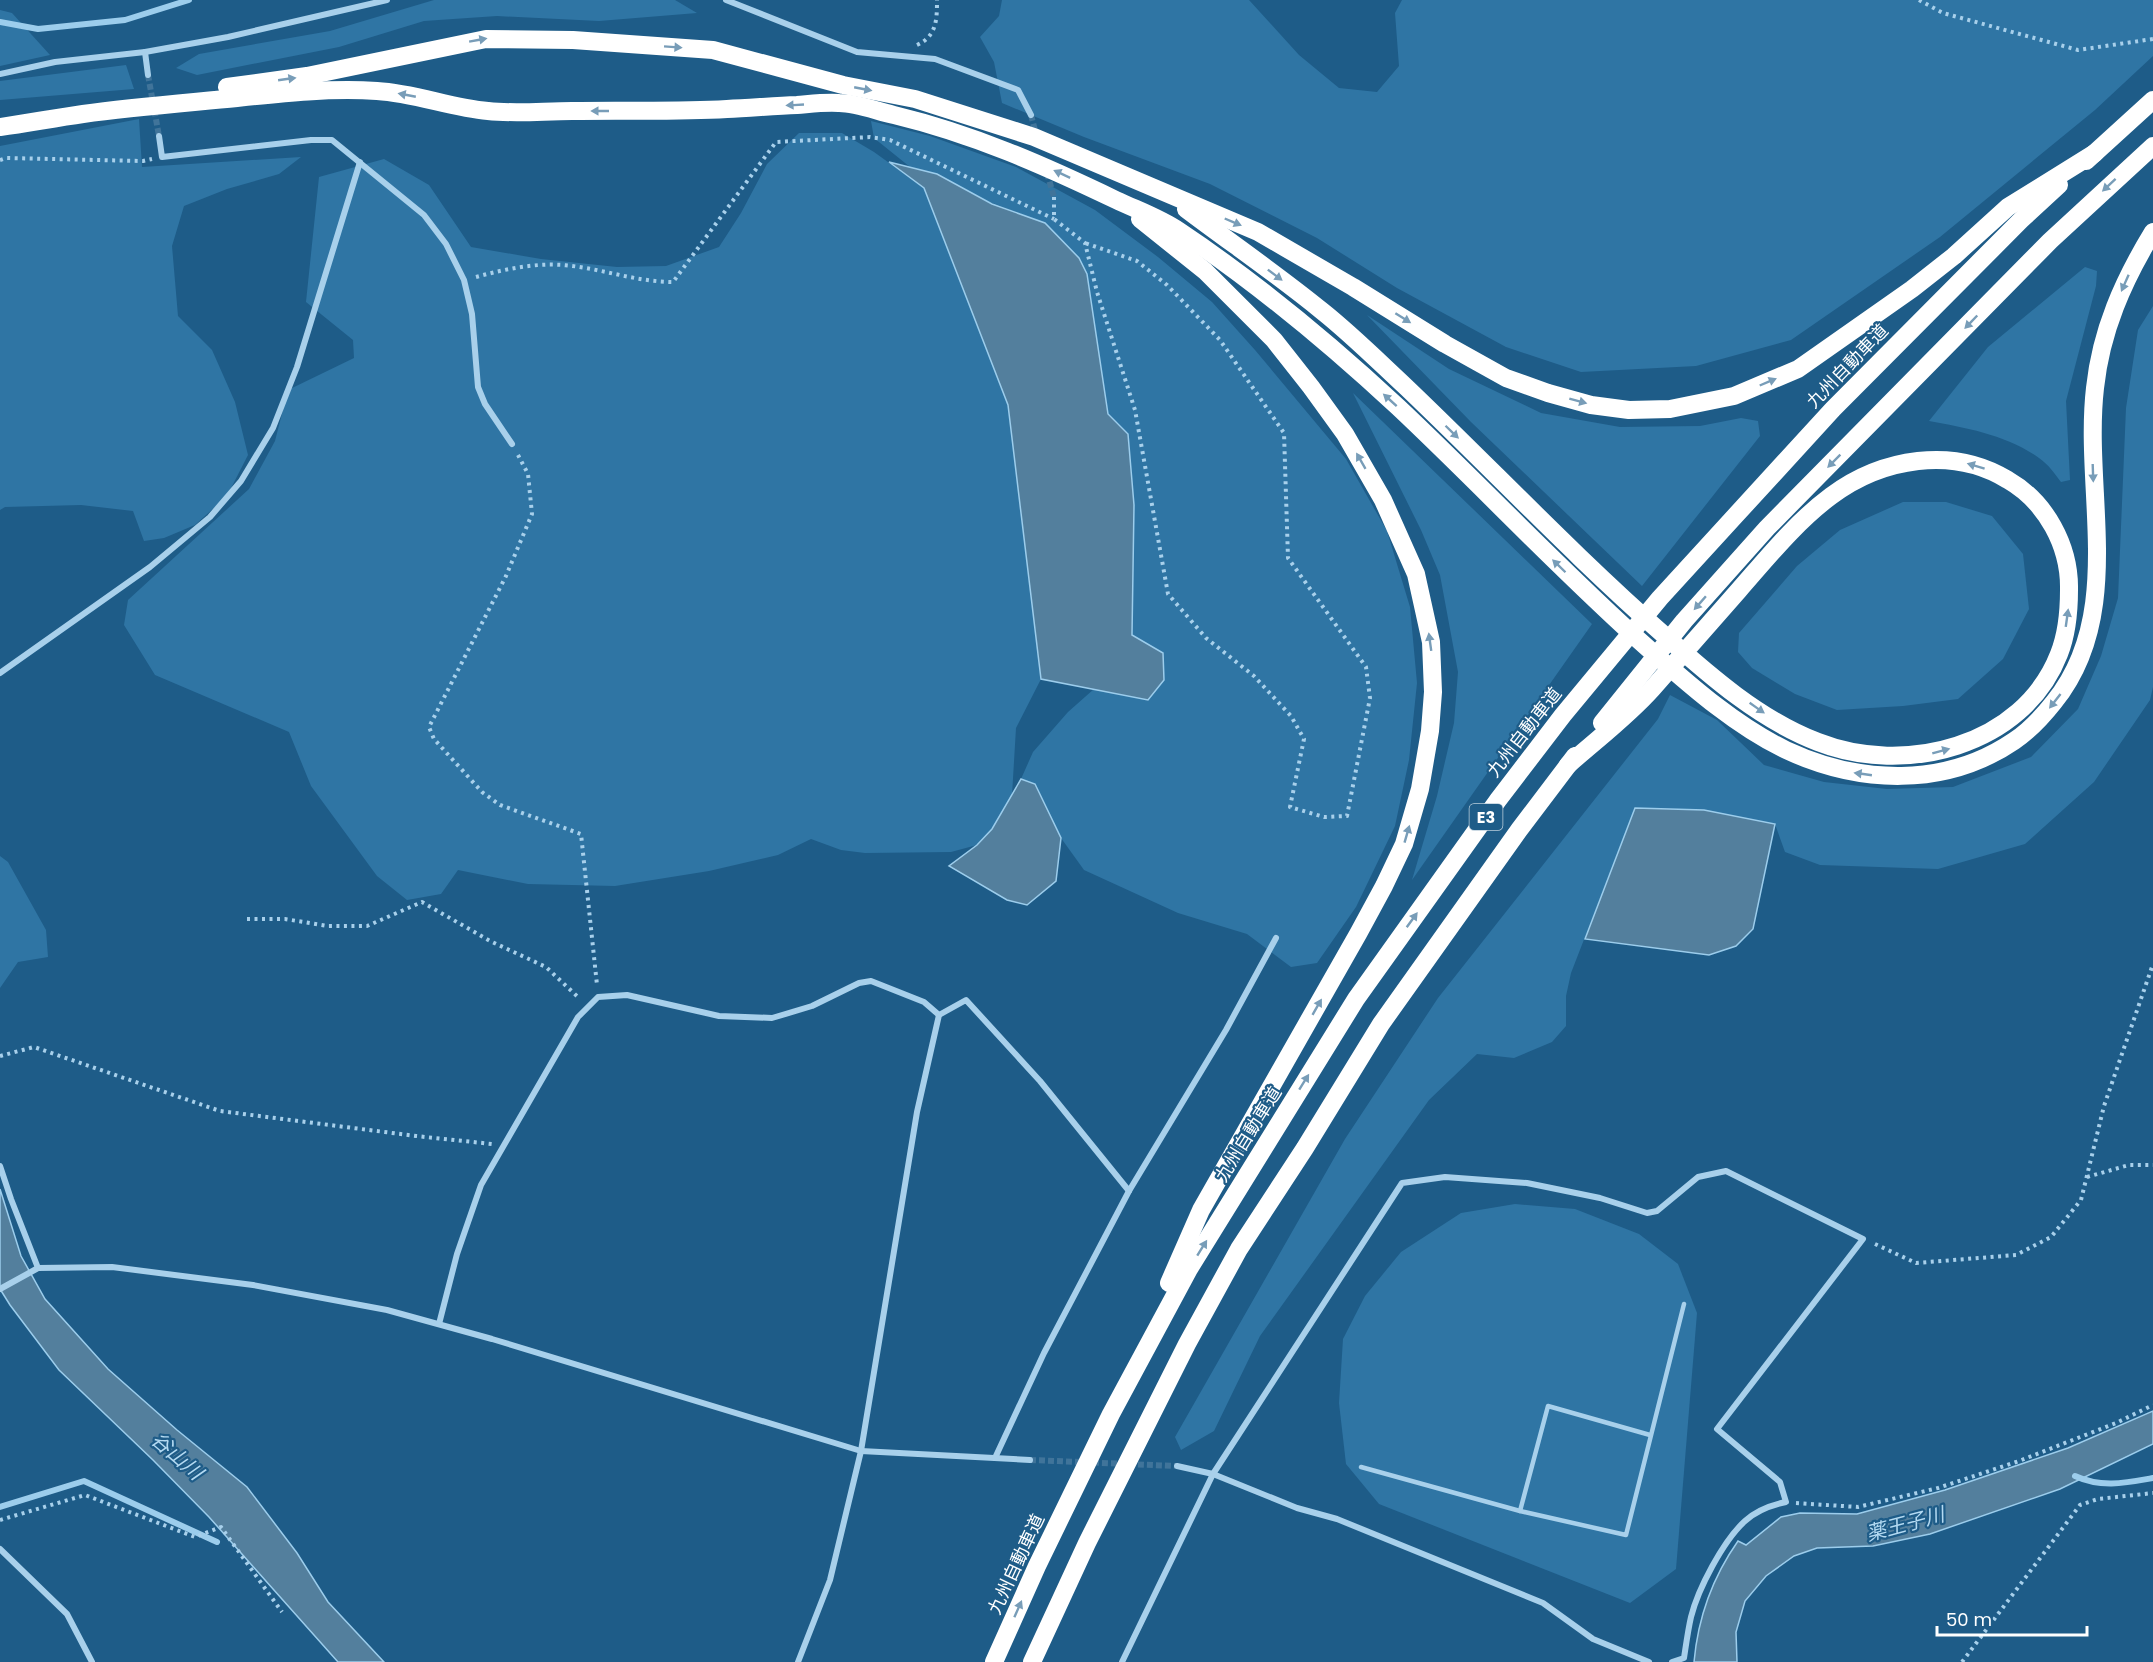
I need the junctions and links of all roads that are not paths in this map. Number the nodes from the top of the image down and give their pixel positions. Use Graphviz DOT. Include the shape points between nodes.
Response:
graph roads {
  1 [pos="387,0"];
  2 [pos="726,0"];
  3 [pos="145,52"];
  4 [pos="0,74"];
  5 [pos="148,75"];
  6 [pos="2153,100"];
  7 [pos="0,115"];
  8 [pos="1031,115"];
  9 [pos="23,124"];
  10 [pos="0,127"];
  11 [pos="0,132"];
  12 [pos="159,136"];
  13 [pos="2153,146"];
  14 [pos="2095,153"];
  15 [pos="360,162"];
  16 [pos="1160,191"];
  17 [pos="1115,199"];
  18 [pos="2153,232"];
  19 [pos="512,444"];
  20 [pos="0,673"];
  21 [pos="1568,765"];
  22 [pos="1276,938"];
  23 [pos="939,1015"];
  24 [pos="0,1166"];
  25 [pos="1129,1191"];
  26 [pos="38,1268"];
  27 [pos="0,1289"];
  28 [pos="1684,1304"];
  29 [pos="439,1324"];
  30 [pos="1111,1414"];
  31 [pos="1650,1435"];
  32 [pos="861,1451"];
  33 [pos="995,1458"];
  34 [pos="1030,1460"];
  35 [pos="1177,1466"];
  36 [pos="1361,1467"];
  37 [pos="1213,1474"];
  38 [pos="1520,1511"];
  39 [pos="0,1549"];
  40 [pos="92,1662"];
  41 [pos="798,1662"];
  42 [pos="994,1662"];
  43 [pos="1032,1662"];
  44 [pos="1122,1662"];
  45 [pos="1649,1662"];
  46 [pos="1672,1662"];
  1 -- 3 [label="street"];
  2 -- 8 [label="street" via="857,52 935,59 1018,90"];
  3 -- 4 [label="street" via="55,62"];
  3 -- 5 [label="street"];
  6 -- 14 [label="highway, 九州自動車道 / E3"];
  7 -- 16 [label="highway, one-way" via="307,76 486,39 573,40 713,50 843,85 915,99 1034,137"];
  9 -- 10 [label="highway"];
  9 -- 11 [label="highway"];
  17 -- 9 [label="highway, one-way" via="980,140 842,102 711,110 487,111 385,91 310,90"];
  12 -- 15 [label="street" via="162,157 332,140"];
  13 -- 21 [label="highway, E3, one-way" via="2049,241 1767,528 1684,621"];
  16 -- 14 [label="highway, one-way" via="1258,232 1506,378 1591,405 1629,410 1670,409 1734,396 1798,369 1954,256 2008,207"];
  30 -- 14 [label="highway, 九州自動車道 / E3, one-way" via="1189,1269 1356,999 1563,716 1660,598 1833,409 2021,220"];
  15 -- 19 [label="street" via="424,215 446,244 464,280 472,314 478,387"];
  15 -- 20 [label="street" via="297,367 273,428 241,481 210,517 150,567"];
  16 -- 21 [label="highway, one-way" via="1325,313 1613,591 1709,675 1773,720 1818,742 1852,752 1906,756 1930,753 1957,747 1998,726 2022,708 2043,684 2058,656 2068,614 2069,576 2057,534 2041,508 2021,488 1980,466 1924,459 1891,465 1857,481 1833,494 1786,536 1647,694"];
  18 -- 17 [label="highway, one-way" via="2114,307 2101,349 2091,430 2096,551 2093,615 2077,666 2064,688 2018,739 1971,764 1943,772 1884,777 1850,772 1779,747 1697,692 1601,607 1400,409 1302,321 1172,225"];
  30 -- 17 [label="highway, one-way" via="1202,1210 1358,934 1404,844 1420,789 1433,692 1431,642 1416,574 1383,500 1345,434 1274,340 1204,271"];
  21 -- 43 [label="highway, E3" via="1381,1024 1239,1249 1102,1511"];
  22 -- 25 [label="street"];
  23 -- 25 [label="street" via="966,1000 1040,1081"];
  23 -- 29 [label="street" via="924,1002 871,981 772,1018 719,1016 627,995 598,997 578,1017 481,1185 457,1254"];
  23 -- 32 [label="street" via="916,1113"];
  24 -- 26 [label="street"];
  25 -- 33 [label="street" via="1044,1353"];
  26 -- 27 [label="street"];
  26 -- 29 [label="street" via="112,1267 253,1285 387,1310"];
  28 -- 31 [label="lane"];
  29 -- 32 [label="street"];
  42 -- 30 [label="highway, 九州自動車道 / E3, one-way"];
  31 -- 38 [label="lane" via="1626,1534"];
  31 -- 38 [label="lane" via="1548,1406"];
  32 -- 33 [label="street"];
  32 -- 41 [label="street" via="830,1580"];
  33 -- 34 [label="street"];
  35 -- 37 [label="street"];
  36 -- 38 [label="lane"];
  37 -- 44 [label="street"];
  37 -- 45 [label="street" via="1297,1508 1337,1519 1543,1603 1593,1639"];
  37 -- 46 [label="street" via="1402,1183 1444,1177 1527,1183 1600,1198 1647,1213 1657,1211 1698,1177 1726,1171 1863,1239 1717,1429 1780,1482 1786,1502 1770,1506 1745,1521 1720,1552 1691,1617 1684,1658"];
  39 -- 40 [label="street" via="67,1614"];
}
